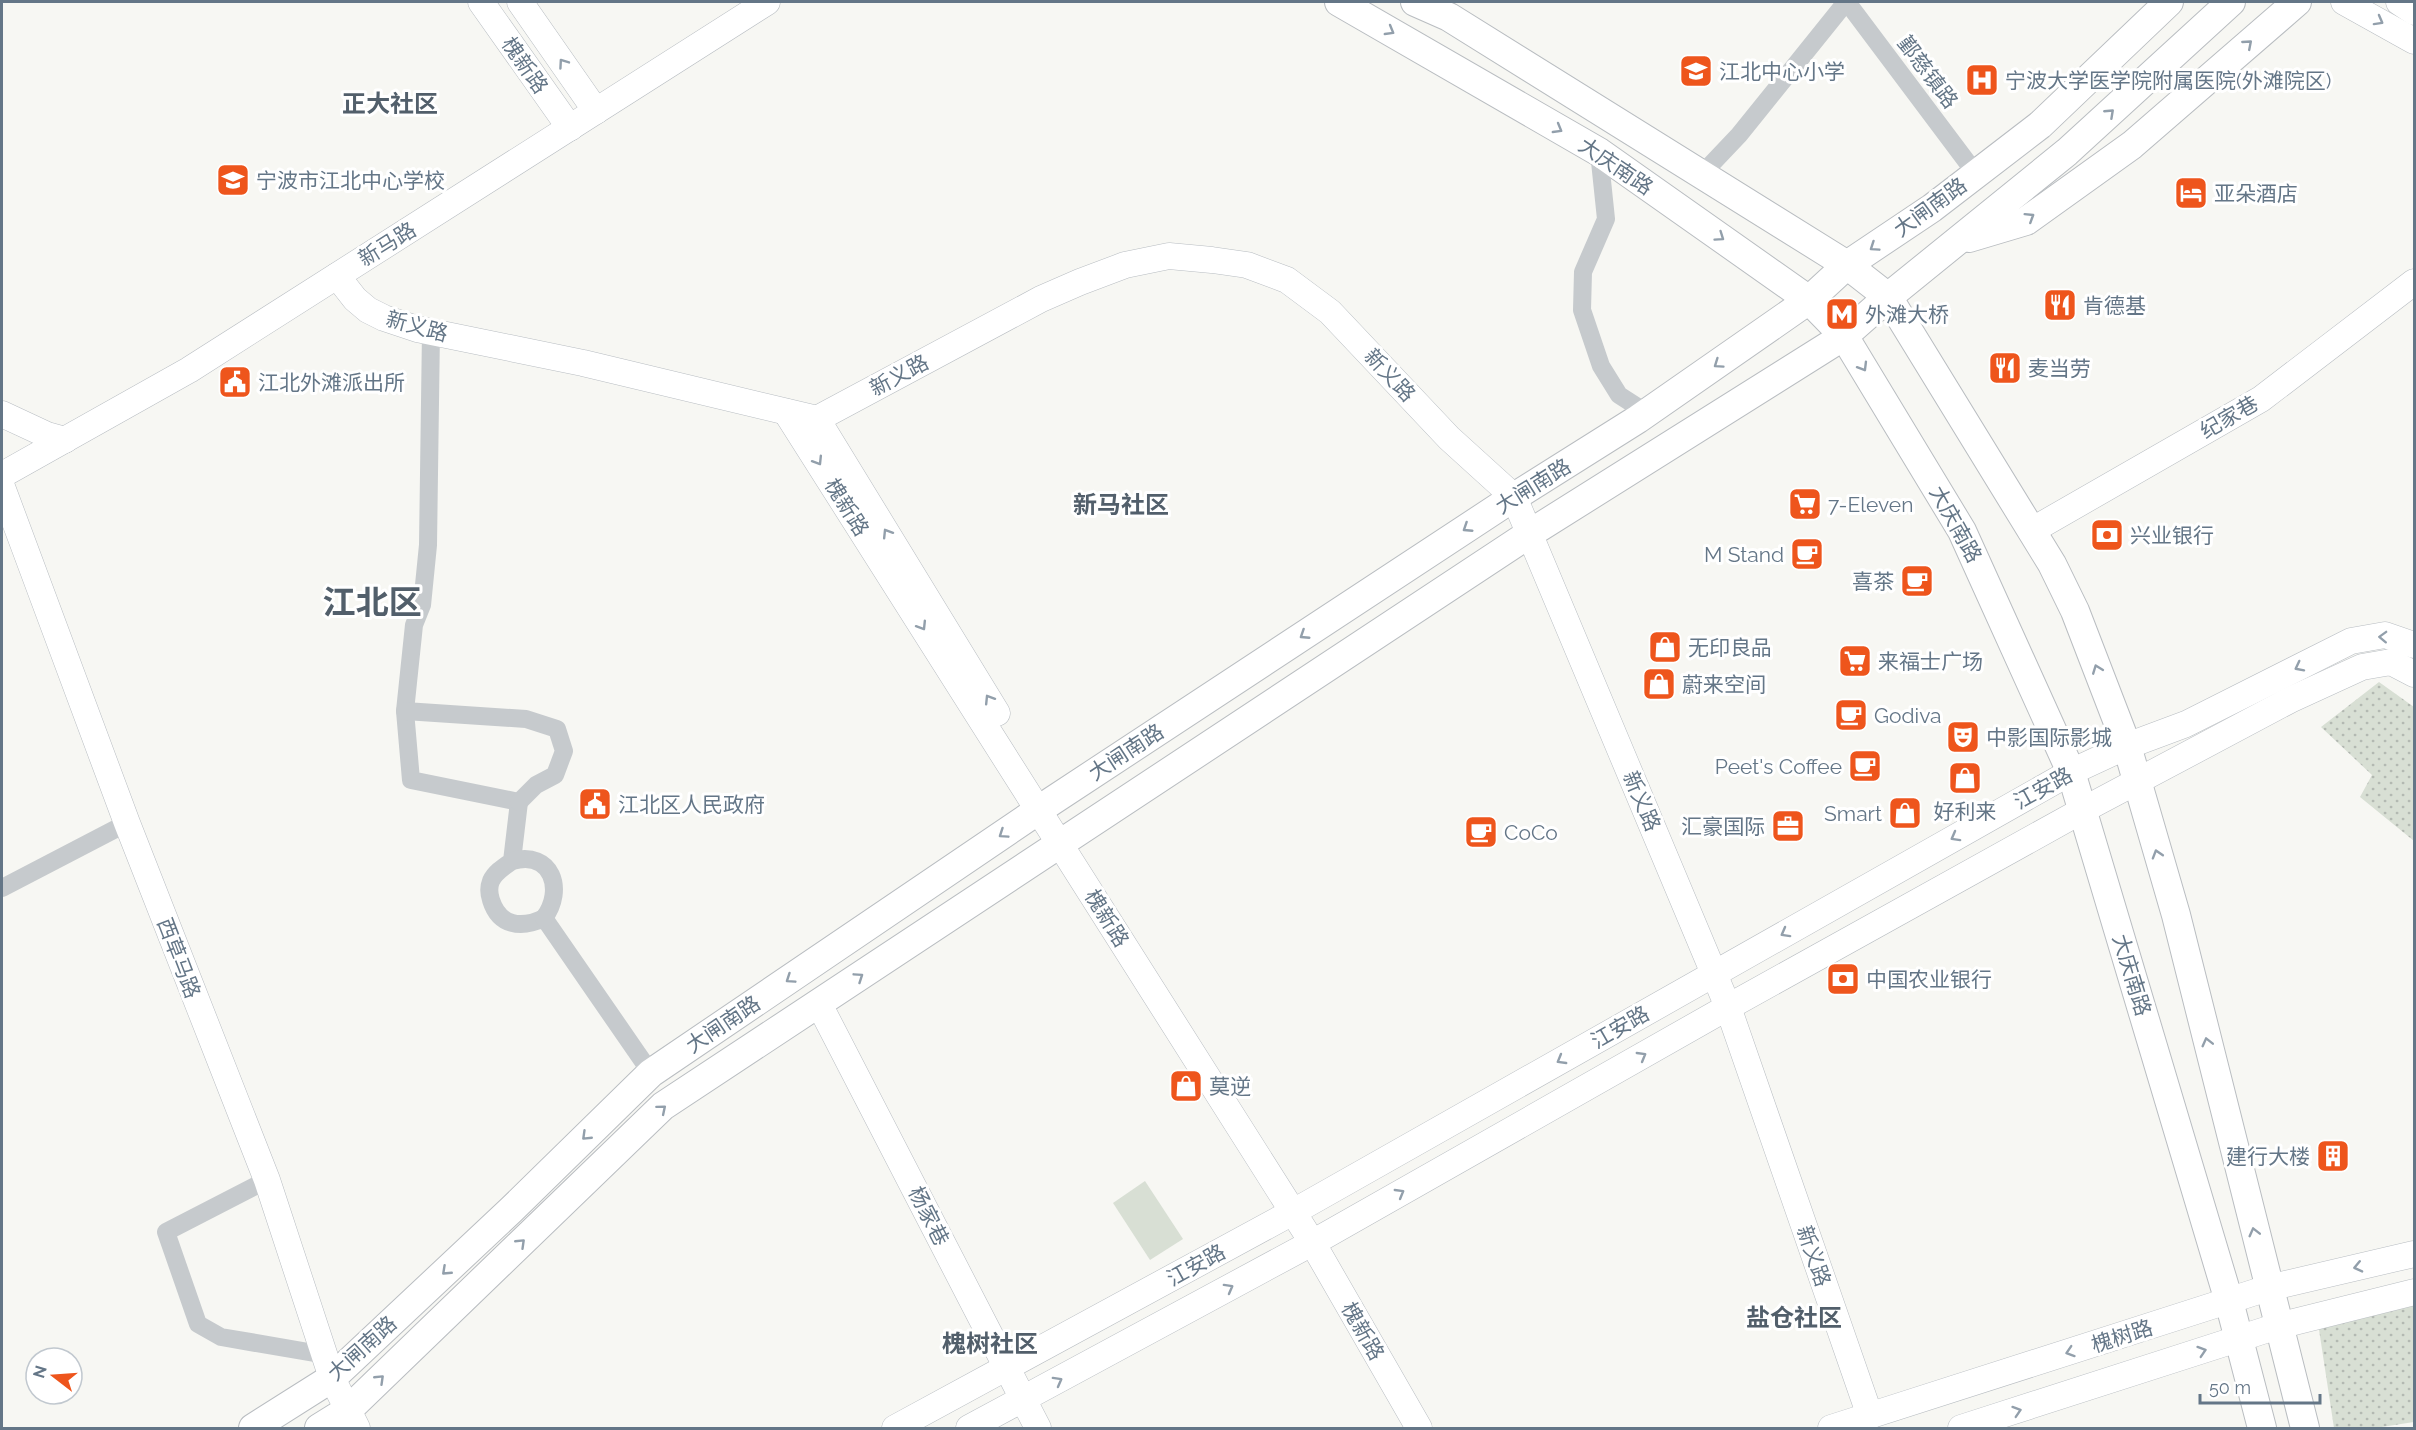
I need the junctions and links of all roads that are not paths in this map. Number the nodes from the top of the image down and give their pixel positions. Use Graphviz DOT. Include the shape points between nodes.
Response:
graph roads {
  1 [pos="481,2"];
  2 [pos="520,2"];
  3 [pos="767,2"];
  4 [pos="1339,2"];
  5 [pos="1415,2"];
  6 [pos="1847,2"];
  7 [pos="2153,2"];
  8 [pos="2169,2"];
  9 [pos="2231,2"];
  10 [pos="2297,2"];
  11 [pos="2344,2"];
  12 [pos="2399,2"];
  13 [pos="2415,12"];
  14 [pos="2415,41"];
  15 [pos="596,111"];
  16 [pos="570,128"];
  17 [pos="1599,152"];
  18 [pos="1972,170"];
  19 [pos="1702,174"];
  20 [pos="1932,208"];
  21 [pos="1955,242"];
  22 [pos="1847,265"];
  23 [pos="337,276"];
  24 [pos="2415,282"];
  25 [pos="1888,297"];
  26 [pos="1809,300"];
  27 [pos="431,332"];
  28 [pos="1844,336"];
  29 [pos="786,412"];
  30 [pos="1647,413"];
  31 [pos="2,414"];
  32 [pos="817,419"];
  33 [pos="65,440"];
  34 [pos="2,475"];
  35 [pos="2,487"];
  36 [pos="1514,497"];
  37 [pos="2031,531"];
  38 [pos="1529,534"];
  39 [pos="2,546"];
  40 [pos="29,562"];
  41 [pos="2415,645"];
  42 [pos="2415,674"];
  43 [pos="405,711"];
  44 [pos="2127,746"];
  45 [pos="2071,772"];
  46 [pos="2136,783"];
  47 [pos="519,802"];
  48 [pos="1045,805"];
  49 [pos="2083,810"];
  50 [pos="127,823"];
  51 [pos="1066,839"];
  52 [pos="512,861"];
  53 [pos="2,888"];
  54 [pos="544,918"];
  55 [pos="1714,973"];
  56 [pos="819,1004"];
  57 [pos="1728,1007"];
  58 [pos="651,1073"];
  59 [pos="267,1180"];
  60 [pos="1297,1210"];
  61 [pos="1316,1240"];
  62 [pos="2415,1254"];
  63 [pos="2268,1288"];
  64 [pos="2415,1292"];
  65 [pos="2229,1301"];
  66 [pos="2278,1326"];
  67 [pos="2239,1339"];
  68 [pos="329,1366"];
  69 [pos="1009,1368"];
  70 [pos="1024,1400"];
  71 [pos="1870,1416"];
  72 [pos="352,1419"];
  73 [pos="253,1428"];
  74 [pos="319,1428"];
  75 [pos="895,1428"];
  76 [pos="969,1428"];
  77 [pos="1038,1428"];
  78 [pos="1419,1428"];
  79 [pos="1438,1428"];
  80 [pos="1832,1428"];
  81 [pos="1961,1428"];
  82 [pos="2262,1428"];
  83 [pos="2305,1428"];
  1 -- 16 [label="street, 槐新路"];
  15 -- 2 [label="street, 槐新路, one-way"];
  3 -- 15 [label="street, 新马路"];
  4 -- 17 [label="main road, 大庆南路, one-way"];
  5 -- 19 [label="main road, 大庆南路" via="1449,17"];
  6 -- 18 [label="street, 鄞慈镇路"];
  6 -- 19 [label="street" via="1739,135"];
  7 -- 18 [label="main road"];
  8 -- 20 [label="main road, 大闸南路" via="2040,125"];
  21 -- 9 [label="main road, 大闸南路, one-way" via="2067,152"];
  21 -- 10 [label="main road, one-way" via="2026,221 2132,145"];
  11 -- 14 [label="street, one-way"];
  12 -- 13 [label="street"];
  15 -- 16 [label="street, 新马路"];
  16 -- 23 [label="street, 新马路"];
  17 -- 26 [label="main road, 大庆南路, one-way"];
  17 -- 30 [label="street" via="1606,219 1583,272 1582,310 1601,366 1619,395"];
  18 -- 20 [label="main road"];
  19 -- 22 [label="main road, 大庆南路"];
  20 -- 22 [label="main road, 大闸南路, one-way"];
  21 -- 25 [label="main road, 大闸南路"];
  22 -- 25 [label="main road, 大庆南路"];
  22 -- 26 [label="main road, 大闸南路"];
  23 -- 27 [label="street, 新义路" via="368,310"];
  23 -- 33 [label="street, 新马路" via="189,370"];
  24 -- 37 [label="street, 纪家巷" via="2262,399"];
  25 -- 28 [label="main road, 大闸南路"];
  25 -- 37 [label="main road, 大庆南路"];
  26 -- 28 [label="main road, 大庆南路"];
  26 -- 30 [label="main road, 大闸南路, one-way"];
  27 -- 29 [label="street, 新义路" via="583,363"];
  27 -- 43 [label="street" via="428,545"];
  28 -- 38 [label="main road, 大闸南路"];
  28 -- 45 [label="main road, 大庆南路, one-way" via="1962,531"];
  29 -- 32 [label="street, 新义路"];
  29 -- 48 [label="street, 槐新路, one-way"];
  30 -- 36 [label="main road, 大闸南路"];
  31 -- 33 [label="street"];
  32 -- 36 [label="street, 新义路" via="1041,298 1080,282 1125,265 1169,256 1212,260 1247,265 1287,280 1330,312 1449,438"];
  48 -- 32 [label="street, 槐新路, one-way"];
  33 -- 34 [label="street, 新马路"];
  35 -- 40 [label="street, 西草马路"];
  36 -- 38 [label="street, 新义路"];
  36 -- 48 [label="main road, 大闸南路, one-way"];
  44 -- 37 [label="main road, 大庆南路, one-way" via="2075,611"];
  38 -- 51 [label="main road, 大闸南路"];
  38 -- 55 [label="street, 新义路"];
  39 -- 40 [label="street"];
  40 -- 50 [label="street, 西草马路"];
  41 -- 44 [label="street, 江安路, one-way" via="2385,635 2351,641 2186,724"];
  42 -- 46 [label="street, 江安路" via="2391,662 2362,667 2290,700"];
  43 -- 47 [label="street" via="411,780"];
  43 -- 47 [label="street" via="526,719 557,729 564,752 555,775 536,785"];
  44 -- 45 [label="street, 江安路"];
  44 -- 46 [label="main road, 大庆南路"];
  45 -- 49 [label="main road, 大庆南路"];
  45 -- 55 [label="street, 江安路, one-way"];
  46 -- 49 [label="street, 江安路"];
  63 -- 46 [label="main road, 大庆南路, one-way" via="2176,915"];
  47 -- 52 [label="street"];
  48 -- 51 [label="street, 槐新路"];
  48 -- 58 [label="main road, 大闸南路, one-way"];
  49 -- 57 [label="street, 江安路"];
  49 -- 65 [label="main road, 大庆南路"];
  50 -- 53 [label="street"];
  50 -- 59 [label="street, 西草马路"];
  56 -- 51 [label="main road, 大闸南路, one-way"];
  51 -- 60 [label="street, 槐新路"];
  52 -- 54 [label="street" via="533,860 549,871 555,895"];
  52 -- 54 [label="street" via="491,881 489,894 495,912 519,926"];
  54 -- 58 [label="street"];
  55 -- 57 [label="street, 新义路"];
  55 -- 60 [label="street, 江安路, one-way"];
  56 -- 69 [label="street, 杨家巷"];
  72 -- 56 [label="main road, 大闸南路, one-way" via="663,1106"];
  61 -- 57 [label="street, 江安路, one-way"];
  57 -- 71 [label="street, 新义路"];
  58 -- 68 [label="main road, 大闸南路, one-way" via="511,1210"];
  59 -- 68 [label="street, 西草马路"];
  59 -- 68 [label="street" via="165,1232 198,1324 221,1337"];
  60 -- 61 [label="street, 槐新路"];
  60 -- 69 [label="street, 江安路"];
  70 -- 61 [label="street, 江安路, one-way"];
  61 -- 78 [label="street, 槐新路"];
  61 -- 79 [label="street, 槐新路"];
  62 -- 63 [label="street, 槐树路, one-way"];
  63 -- 65 [label="street, 槐树路"];
  63 -- 66 [label="main road, 大庆南路"];
  64 -- 66 [label="street, 槐树路"];
  65 -- 67 [label="main road, 大庆南路"];
  65 -- 71 [label="street, 槐树路, one-way"];
  66 -- 67 [label="street, 槐树路"];
  66 -- 83 [label="main road, 大庆南路"];
  81 -- 67 [label="street, 槐树路, one-way"];
  67 -- 82 [label="main road, 大庆南路"];
  68 -- 72 [label="street, 西草马路"];
  68 -- 73 [label="main road, 大闸南路"];
  69 -- 70 [label="street, 杨家巷"];
  69 -- 75 [label="street, 江安路"];
  70 -- 76 [label="street, 江安路"];
  70 -- 77 [label="street, 杨家巷"];
  71 -- 80 [label="street, 槐树路"];
  72 -- 74 [label="main road, 大闸南路"];
}
